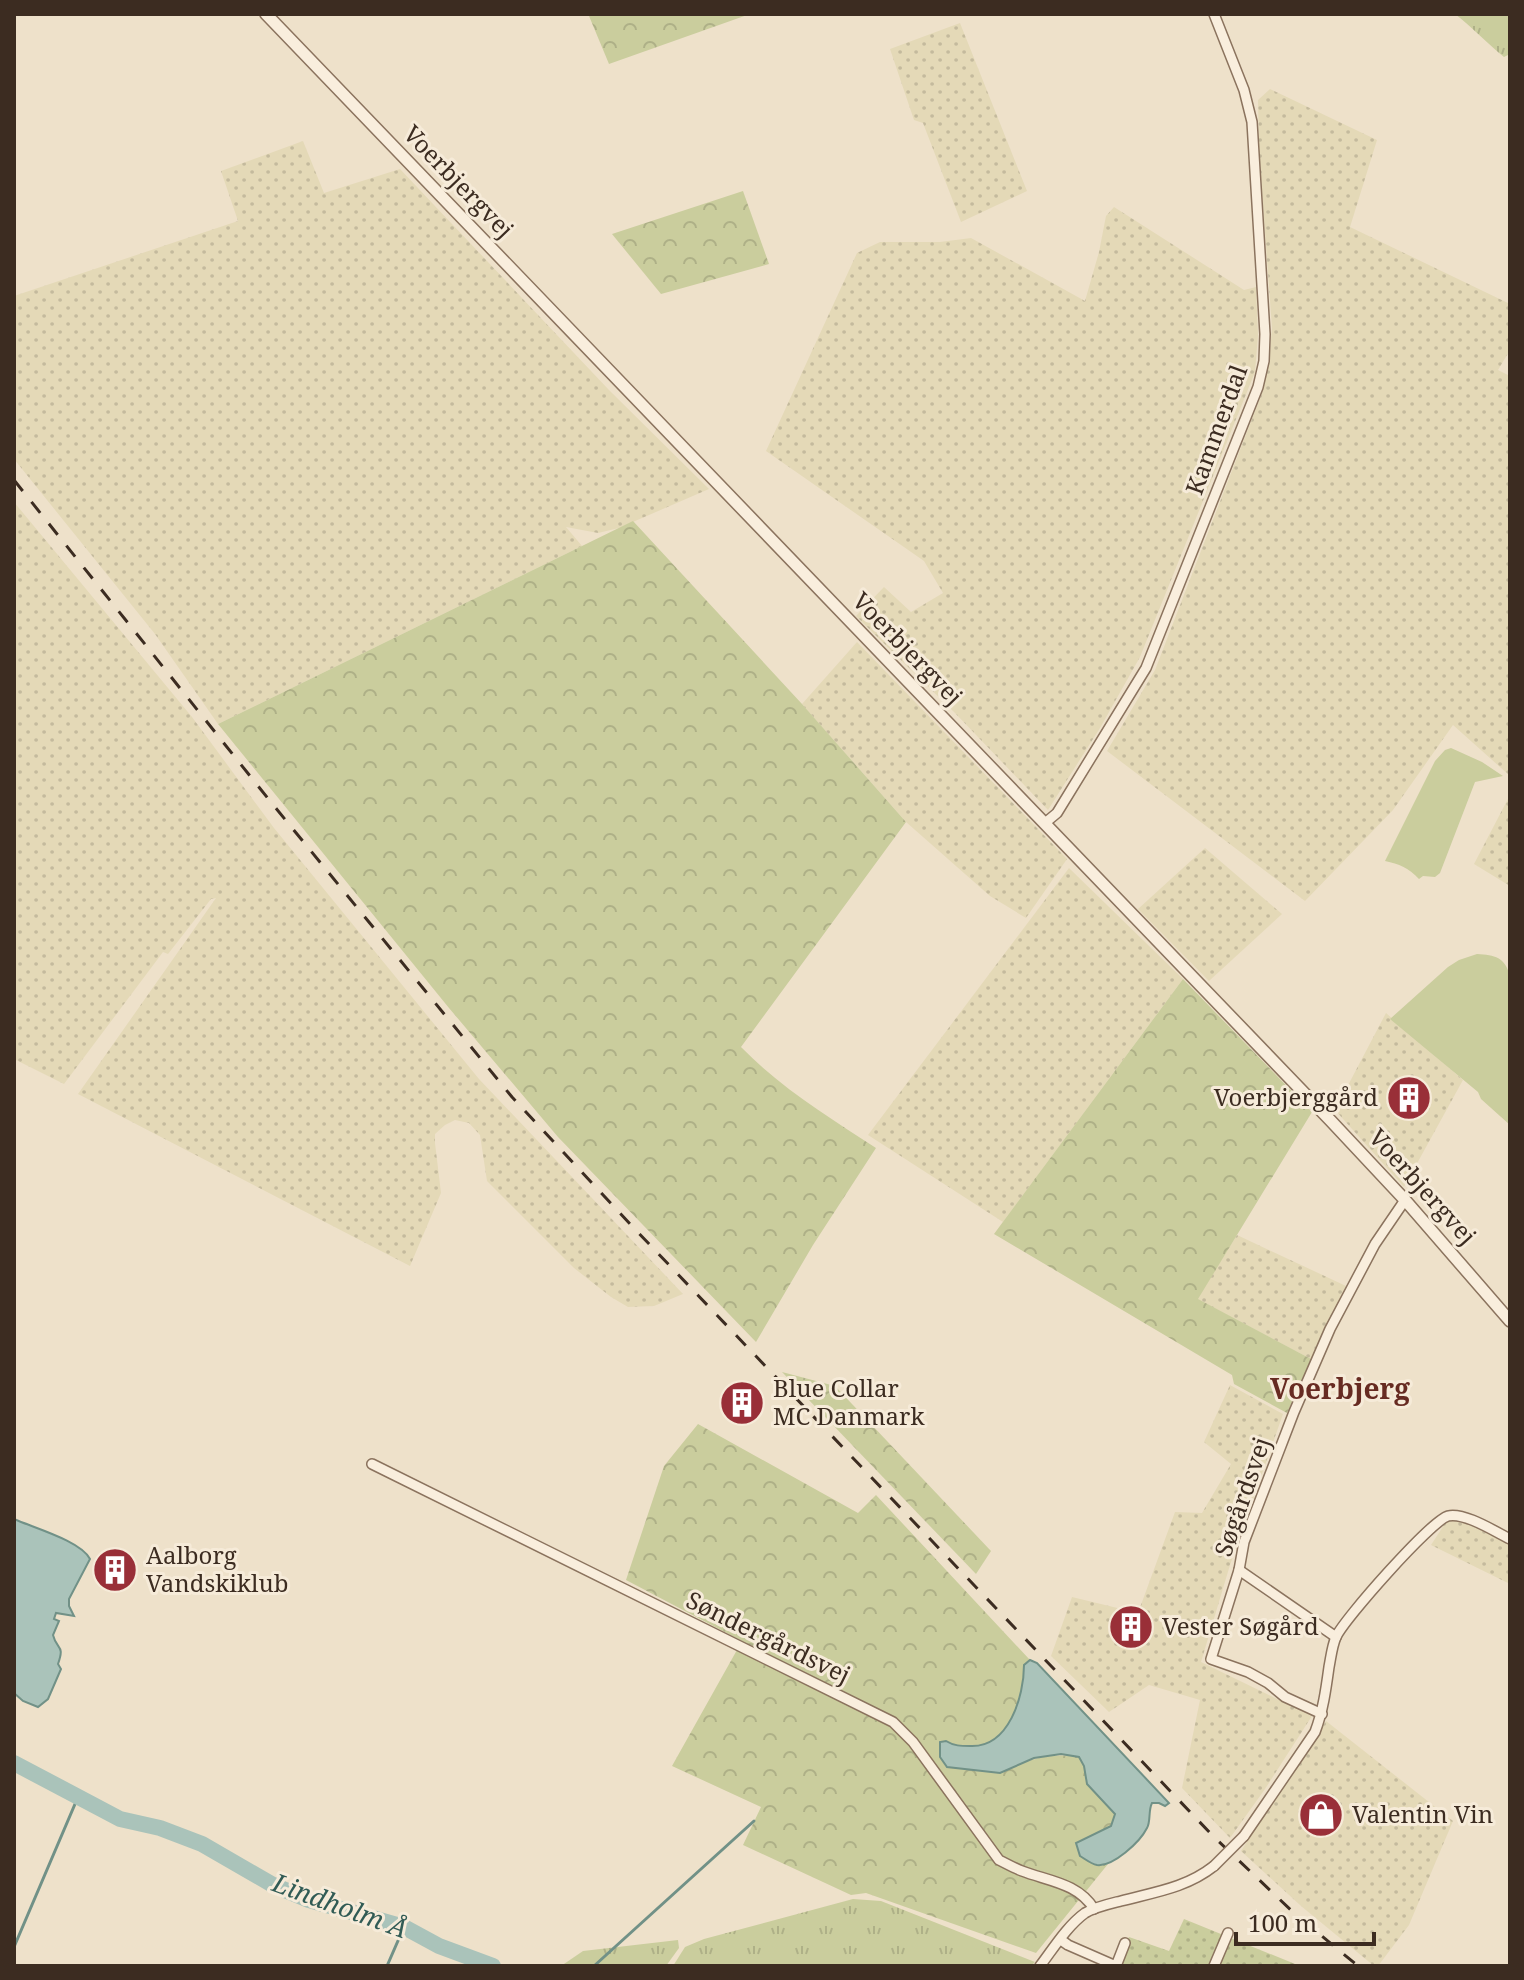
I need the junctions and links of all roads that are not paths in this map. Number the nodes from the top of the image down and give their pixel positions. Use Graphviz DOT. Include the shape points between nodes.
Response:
graph roads {
  1 [pos="266,14"];
  2 [pos="1214,14"];
  3 [pos="1045,823"];
  4 [pos="1405,1200"];
  5 [pos="1510,1321"];
  6 [pos="372,1464"];
  7 [pos="1510,1539"];
  8 [pos="1239,1570"];
  9 [pos="1336,1637"];
  10 [pos="1322,1714"];
  11 [pos="1094,1909"];
  12 [pos="1228,1933"];
  13 [pos="1061,1940"];
  14 [pos="1125,1943"];
  15 [pos="1040,1966"];
  16 [pos="1214,1966"];
  1 -- 3 [label="street, Voerbjergvej"];
  2 -- 3 [label="street, Kammerdal" via="1252,122 1264,361 1146,668 1057,813"];
  3 -- 4 [label="street, Voerbjergvej"];
  4 -- 5 [label="street, Voerbjergvej"];
  4 -- 8 [label="street, Søgårdsvej" via="1330,1329 1244,1542"];
  6 -- 11 [label="street, Søndergårdsvej" via="893,1722 999,1860 1072,1888"];
  7 -- 9 [label="street" via="1461,1516 1443,1518"];
  8 -- 9 [label="street"];
  8 -- 10 [label="street, Søgårdsvej" via="1211,1659 1248,1672"];
  9 -- 10 [label="street"];
  10 -- 11 [label="street, bridge" via="1244,1836 1200,1878"];
  11 -- 13 [label="street"];
  12 -- 16 [label="street"];
  13 -- 14 [label="street" via="1116,1966"];
  13 -- 15 [label="street"];
}
